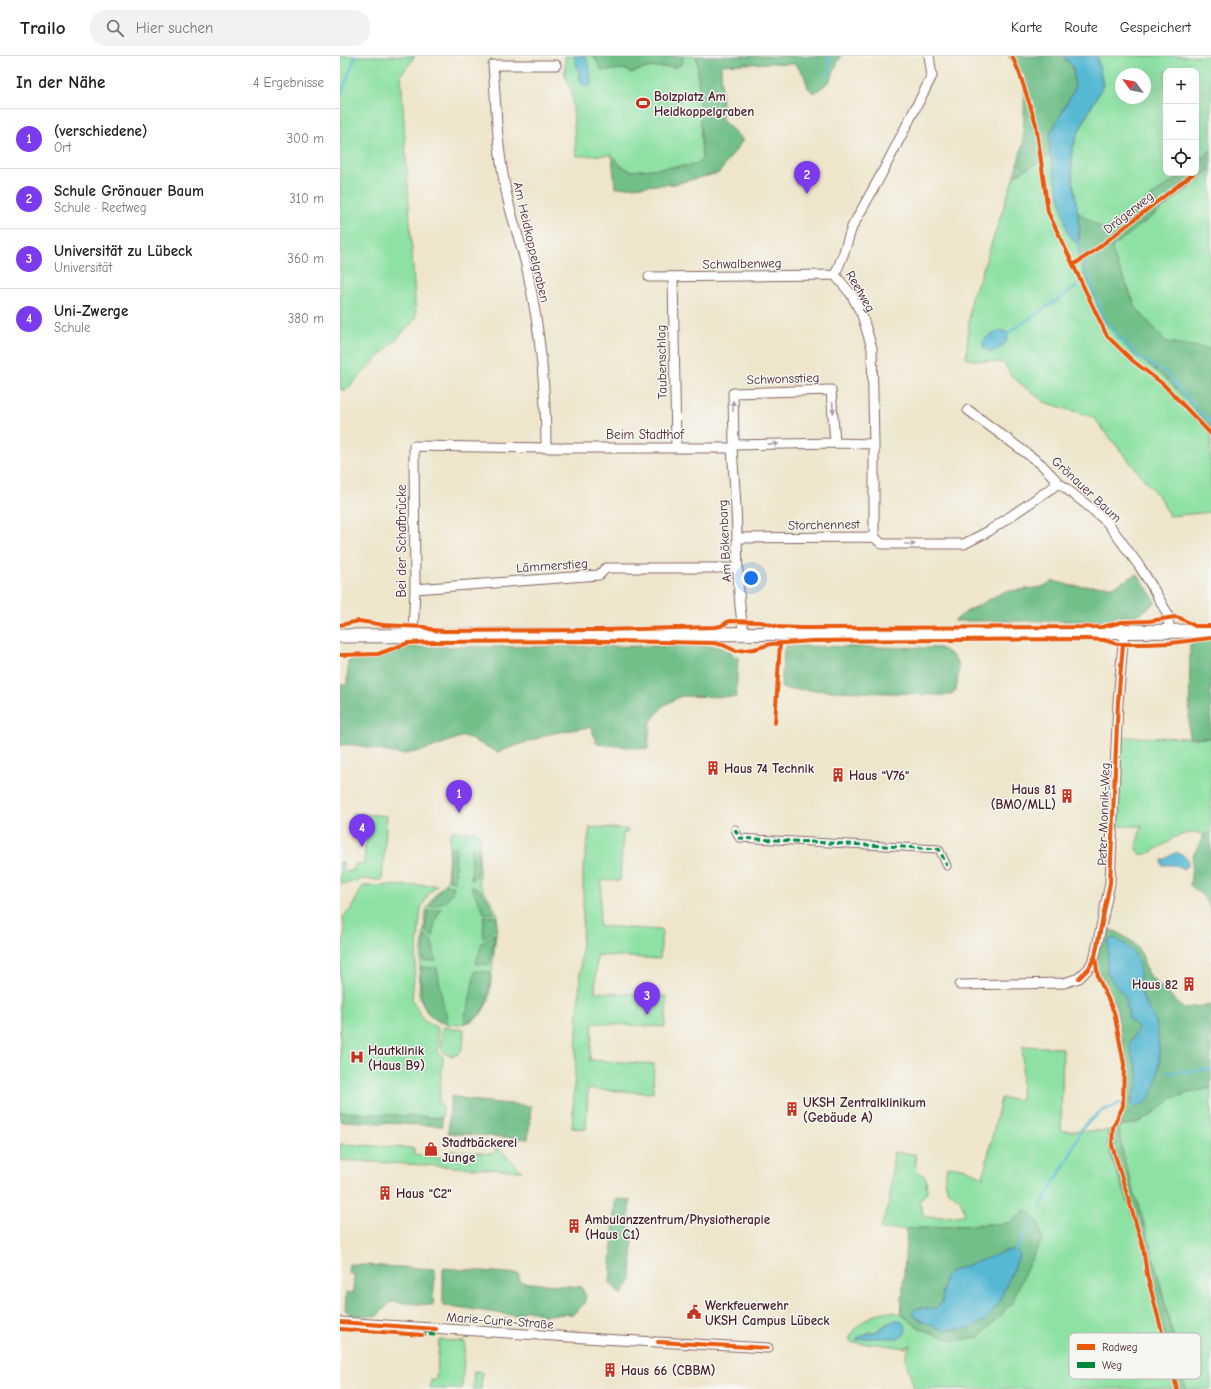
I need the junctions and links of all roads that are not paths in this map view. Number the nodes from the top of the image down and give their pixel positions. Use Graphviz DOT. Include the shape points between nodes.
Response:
graph roads {
  1 [pos="929,56"];
  2 [pos="556,65"];
  3 [pos="835,274"];
  4 [pos="649,277"];
  5 [pos="673,277"];
  6 [pos="968,410"];
  7 [pos="835,443"];
  8 [pos="874,444"];
  9 [pos="414,446"];
  10 [pos="733,446"];
  11 [pos="676,447"];
  12 [pos="546,448"];
  13 [pos="1060,483"];
  14 [pos="874,537"];
  15 [pos="737,538"];
  16 [pos="738,568"];
  17 [pos="415,589"];
  18 [pos="1211,631"];
  19 [pos="1124,632"];
  20 [pos="1170,632"];
  21 [pos="744,634"];
  22 [pos="414,635"];
  23 [pos="340,636"];
  24 [pos="735,830"];
  25 [pos="947,866"];
  26 [pos="960,986"];
  27 [pos="340,1322"];
  28 [pos="768,1348"];
  1 -- 3 [label="street, Reetweg" via="932,76 852,227 844,255"];
  2 -- 12 [label="street, Am Heidkoppelgraben" via="493,65 504,186 528,272 542,353"];
  3 -- 5 [label="street, Schwalbenweg"];
  3 -- 8 [label="street, Reetweg" via="851,294 862,314 872,348"];
  4 -- 5 [label="street, Schwalbenweg"];
  5 -- 11 [label="street, Taubenschlag"];
  6 -- 13 [label="street, Grönauer Baum" via="1041,464"];
  7 -- 8 [label="street, Beim Stadthof"];
  10 -- 7 [label="street, Beim Stadthof, one-way"];
  10 -- 7 [label="street, Schwonsstieg, one-way" via="733,393 832,390"];
  8 -- 14 [label="street, Reetweg"];
  9 -- 12 [label="street, Beim Stadthof"];
  9 -- 17 [label="street, Bei der Schafbrücke"];
  10 -- 11 [label="street, Beim Stadthof"];
  10 -- 15 [label="street, Am Bökenbarg"];
  11 -- 12 [label="street, Beim Stadthof"];
  14 -- 13 [label="street, Storchennest, one-way" via="882,544 964,544 989,531"];
  13 -- 20 [label="street, Grönauer Baum" via="1107,522 1153,588 1167,613"];
  14 -- 15 [label="street, Storchennest"];
  15 -- 16 [label="street, Am Bökenbarg"];
  16 -- 17 [label="street, Lämmerstieg" via="606,568 599,575"];
  16 -- 21 [label="street, Am Bökenbarg"];
  17 -- 22 [label="street, Bei der Schafbrücke"];
  18 -- 20 [label="main road"];
  19 -- 20 [label="main road"];
  19 -- 21 [label="main road"];
  19 -- 26 [label="street, Peter-Monnik-Weg" via="1118,702 1110,883 1095,956 1089,968 1079,978 1064,983"];
  21 -- 22 [label="main road"];
  22 -- 23 [label="main road"];
  24 -- 25 [label="street" via="738,838 938,849"];
  27 -- 28 [label="street, Marie-Curie-Straße"];
}
